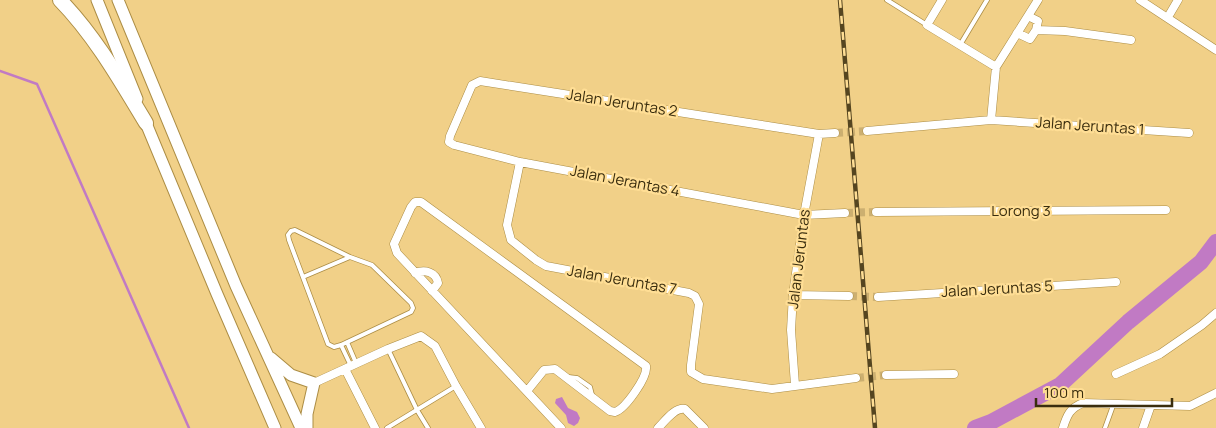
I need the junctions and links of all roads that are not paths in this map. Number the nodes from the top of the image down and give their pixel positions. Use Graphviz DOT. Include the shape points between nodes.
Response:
graph roads {
  1 [pos="60,0"];
  2 [pos="97,0"];
  3 [pos="118,0"];
  4 [pos="125,0"];
  5 [pos="887,0"];
  6 [pos="942,0"];
  7 [pos="988,0"];
  8 [pos="1038,0"];
  9 [pos="1140,0"];
  10 [pos="1178,0"];
  11 [pos="1028,16"];
  12 [pos="1168,17"];
  13 [pos="927,25"];
  14 [pos="1036,30"];
  15 [pos="1017,33"];
  16 [pos="1131,40"];
  17 [pos="960,45"];
  18 [pos="1216,50"];
  19 [pos="143,61"];
  20 [pos="996,67"];
  21 [pos="991,120"];
  22 [pos="146,123"];
  23 [pos="867,131"];
  24 [pos="834,133"];
  25 [pos="1190,133"];
  26 [pos="818,134"];
  27 [pos="449,142"];
  28 [pos="520,162"];
  29 [pos="1166,210"];
  30 [pos="876,212"];
  31 [pos="844,213"];
  32 [pos="804,215"];
  33 [pos="350,257"];
  34 [pos="415,273"];
  35 [pos="303,277"];
  36 [pos="1116,282"];
  37 [pos="432,291"];
  38 [pos="793,295"];
  39 [pos="848,296"];
  40 [pos="878,297"];
  41 [pos="1216,313"];
  42 [pos="347,342"];
  43 [pos="340,344"];
  44 [pos="388,349"];
  45 [pos="268,356"];
  46 [pos="351,366"];
  47 [pos="954,374"];
  48 [pos="1116,374"];
  49 [pos="886,375"];
  50 [pos="856,378"];
  51 [pos="314,383"];
  52 [pos="796,384"];
  53 [pos="456,386"];
  54 [pos="527,391"];
  55 [pos="1216,393"];
  56 [pos="1114,404"];
  57 [pos="1151,405"];
  58 [pos="417,410"];
  59 [pos="275,428"];
  60 [pos="301,428"];
  61 [pos="307,428"];
  62 [pos="375,428"];
  63 [pos="387,428"];
  64 [pos="428,428"];
  65 [pos="481,428"];
  66 [pos="562,428"];
  67 [pos="658,428"];
  68 [pos="704,428"];
  69 [pos="1062,428"];
  70 [pos="1105,428"];
  71 [pos="1143,428"];
  1 -- 22 [label="highway" via="98,47"];
  2 -- 22 [label="main road"];
  3 -- 19 [label="main road"];
  4 -- 19 [label="main road"];
  5 -- 13 [label="lane"];
  6 -- 13 [label="street"];
  7 -- 17 [label="lane"];
  8 -- 11 [label="street"];
  9 -- 12 [label="street"];
  10 -- 12 [label="street"];
  11 -- 14 [label="street" via="1038,21"];
  11 -- 15 [label="street"];
  12 -- 18 [label="street"];
  13 -- 17 [label="street"];
  14 -- 15 [label="street" via="1030,39"];
  14 -- 16 [label="street"];
  15 -- 20 [label="street"];
  17 -- 20 [label="street"];
  19 -- 45 [label="main road"];
  20 -- 21 [label="street"];
  21 -- 23 [label="street"];
  21 -- 25 [label="street, Jalan Jeruntas 1"];
  22 -- 59 [label="main road"];
  24 -- 26 [label="street, Jalan Jeruntas 2"];
  26 -- 27 [label="street, Jalan Jeruntas 2" via="480,80 472,85"];
  26 -- 32 [label="street, Jalan Jeruntas"];
  27 -- 28 [label="street, Jalan Jerantas 4"];
  28 -- 32 [label="street, Jalan Jerantas 4"];
  28 -- 52 [label="street, Jalan Jeruntas 7" via="507,225 511,240 546,266 696,296 700,304 691,372 703,379 772,388"];
  29 -- 30 [label="street, Lorong 3"];
  31 -- 32 [label="street"];
  32 -- 38 [label="street, Jalan Jeruntas"];
  33 -- 35 [label="lane"];
  33 -- 35 [label="lane" via="299,231 291,231 289,240"];
  33 -- 42 [label="lane" via="372,266 413,308 411,312"];
  34 -- 37 [label="street"];
  34 -- 37 [label="street" via="426,270 437,278 438,283"];
  34 -- 54 [label="street" via="397,253 394,244 411,207 415,202 421,202 646,366 645,376 618,411 610,410 550,368 544,370"];
  35 -- 43 [label="lane" via="328,344 334,347"];
  36 -- 40 [label="street, Jalan Jeruntas 5"];
  37 -- 54 [label="street"];
  38 -- 39 [label="street"];
  38 -- 52 [label="street, Jalan Jeruntas" via="791,330"];
  41 -- 48 [label="street" via="1160,354"];
  42 -- 43 [label="lane"];
  42 -- 46 [label="lane"];
  43 -- 46 [label="lane"];
  44 -- 46 [label="street"];
  44 -- 53 [label="street" via="421,336 435,346"];
  44 -- 58 [label="lane"];
  45 -- 51 [label="main road" via="292,375"];
  45 -- 60 [label="main road"];
  46 -- 51 [label="street"];
  46 -- 62 [label="street"];
  47 -- 49 [label="street"];
  50 -- 52 [label="street"];
  51 -- 61 [label="main road"];
  53 -- 58 [label="lane"];
  53 -- 65 [label="street"];
  54 -- 66 [label="street"];
  55 -- 57 [label="street" via="1190,406"];
  56 -- 57 [label="street"];
  56 -- 69 [label="street" via="1082,402 1073,407"];
  56 -- 70 [label="lane"];
  57 -- 71 [label="street"];
  58 -- 63 [label="lane"];
  58 -- 64 [label="lane"];
  67 -- 68 [label="street" via="682,408"];
}
